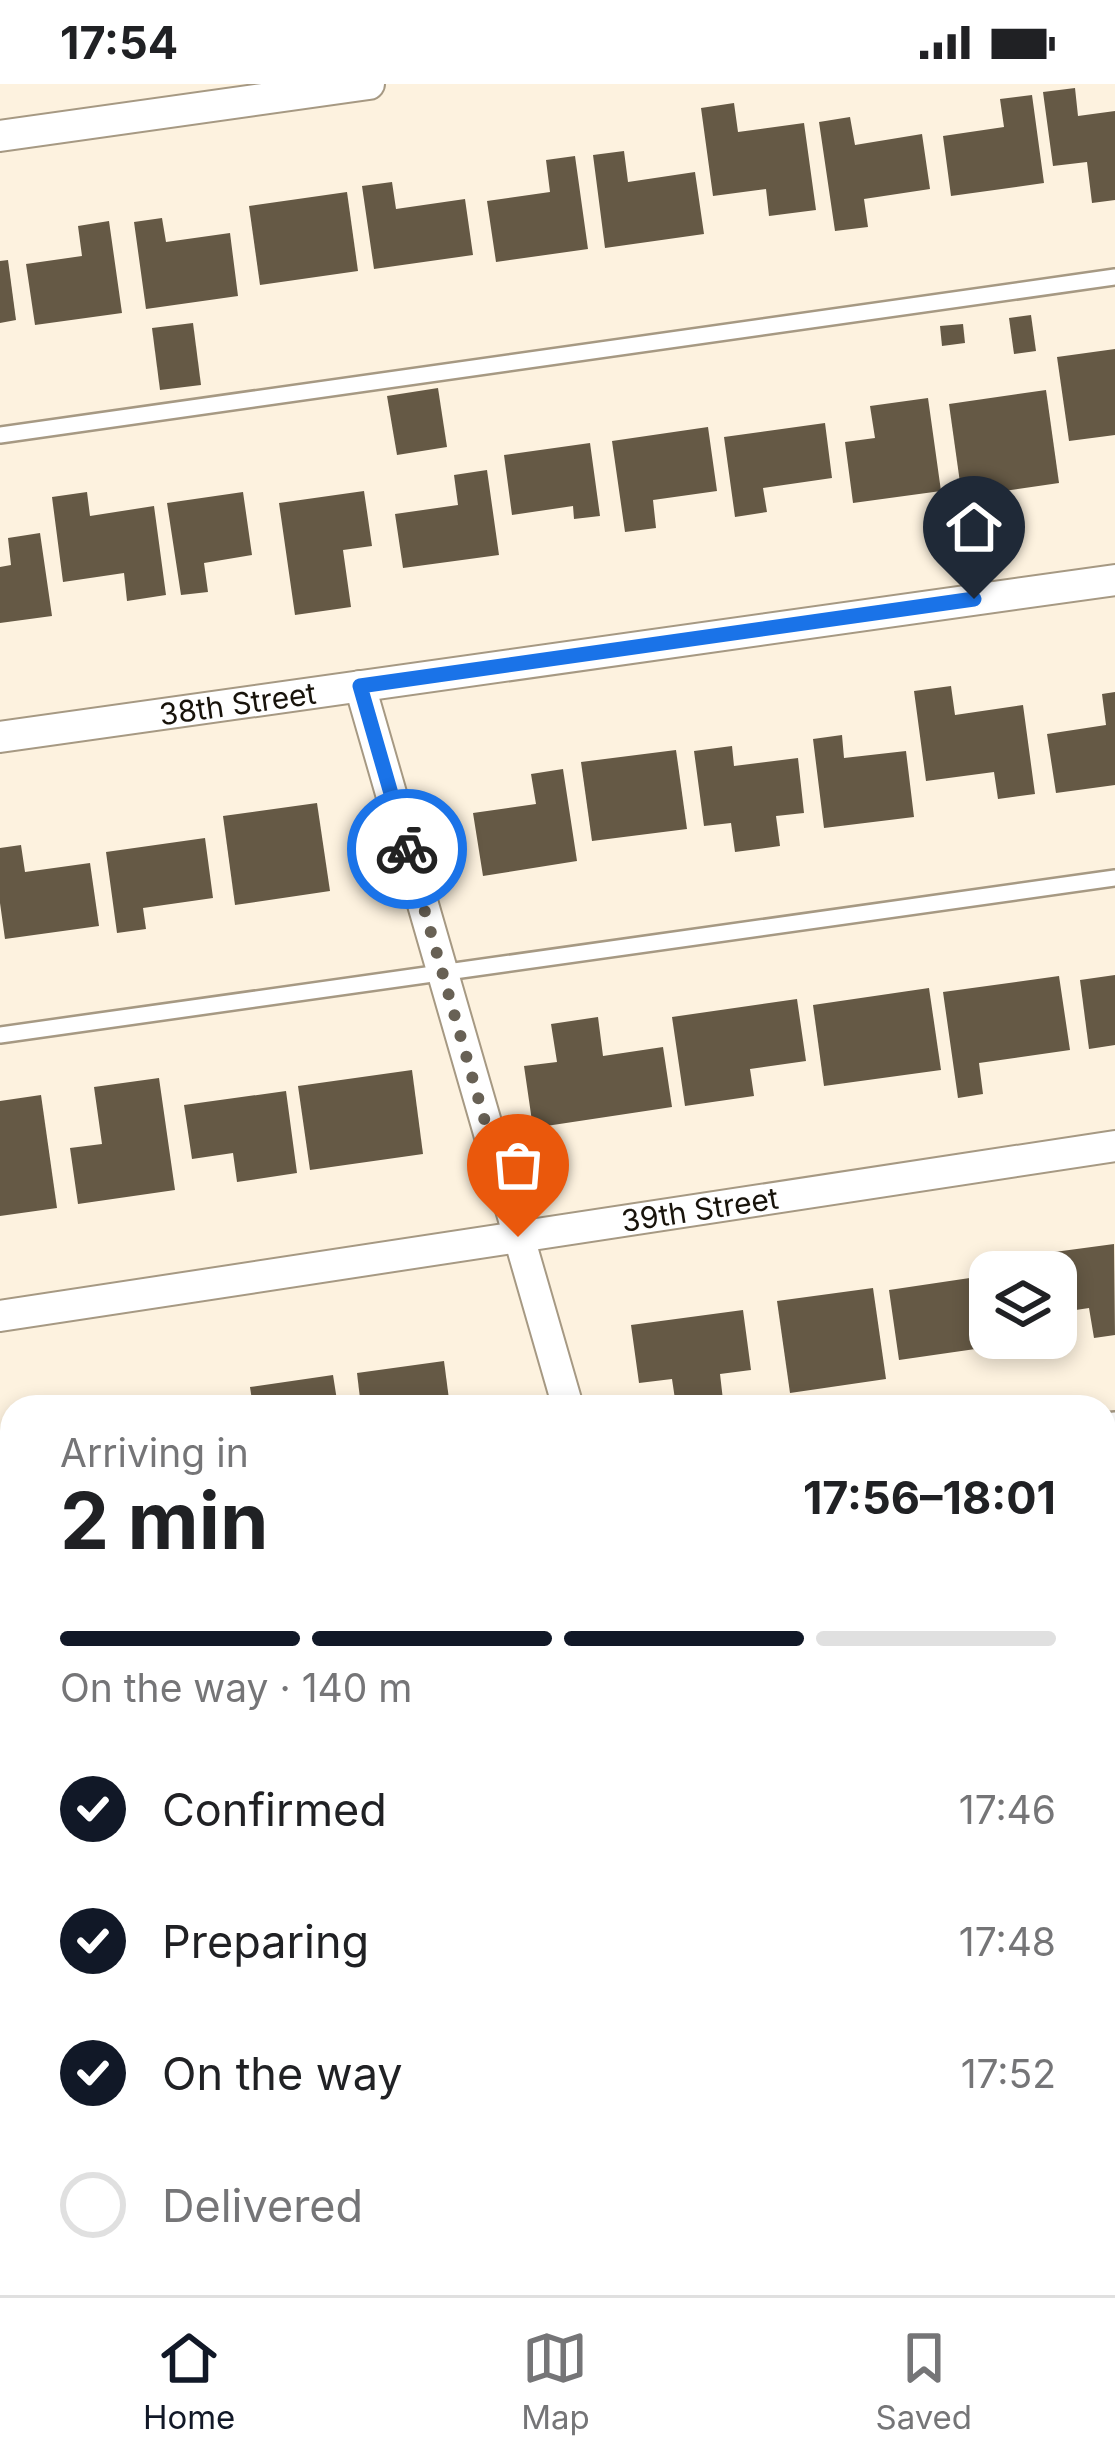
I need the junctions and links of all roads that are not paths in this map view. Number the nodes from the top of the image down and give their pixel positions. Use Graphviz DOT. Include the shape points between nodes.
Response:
graph roads {
  1 [pos="369,84"];
  2 [pos="0,136"];
  3 [pos="1115,277"];
  4 [pos="0,435"];
  5 [pos="1115,580"];
  6 [pos="360,686"];
  7 [pos="0,737"];
  8 [pos="1115,878"];
  9 [pos="442,973"];
  10 [pos="0,1036"];
  11 [pos="1115,1146"];
  12 [pos="518,1237"];
  13 [pos="0,1316"];
  14 [pos="564,1395"];
  1 -- 2 [label="street"];
  3 -- 4 [label="lane"];
  5 -- 6 [label="street, 38th Street"];
  6 -- 7 [label="street, 38th Street"];
  6 -- 9 [label="street"];
  8 -- 9 [label="lane"];
  9 -- 10 [label="lane"];
  9 -- 12 [label="street"];
  11 -- 12 [label="street, 39th Street"];
  12 -- 13 [label="street, 39th Street"];
  12 -- 14 [label="street"];
}
